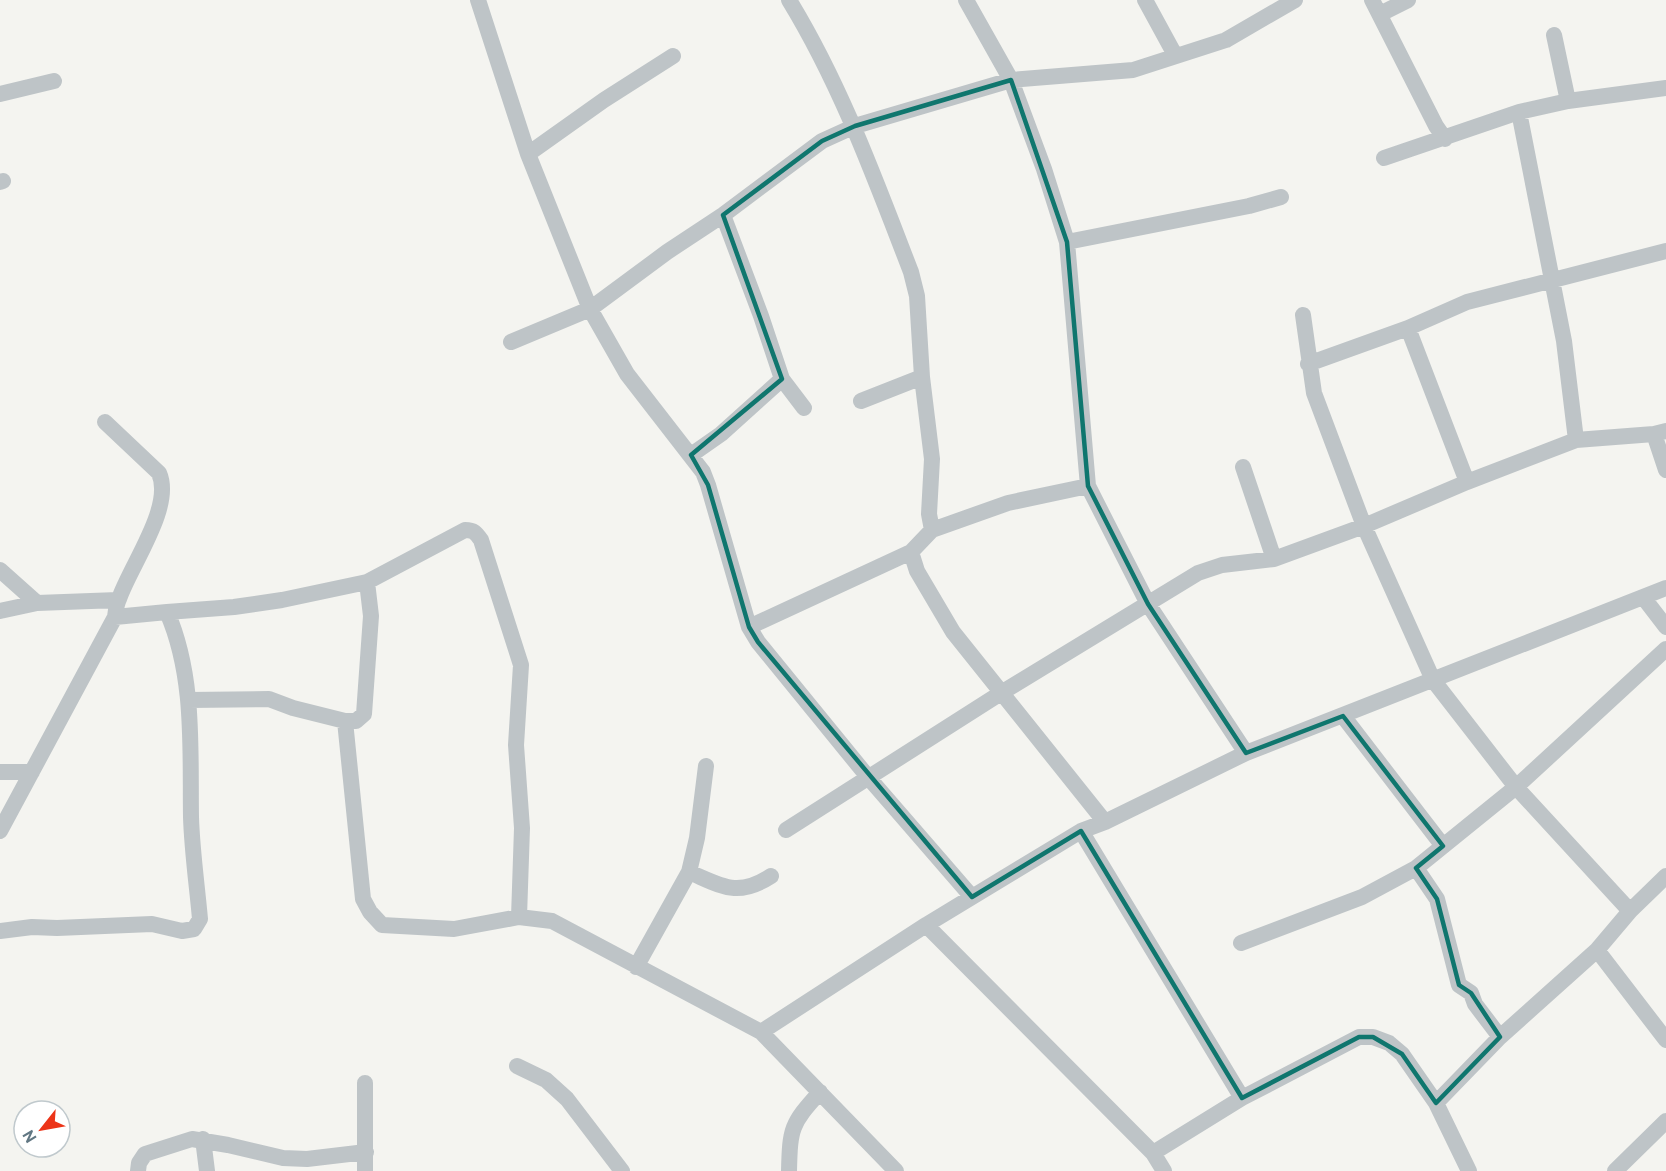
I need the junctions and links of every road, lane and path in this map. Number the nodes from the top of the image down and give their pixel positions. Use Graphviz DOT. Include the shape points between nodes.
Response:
graph roads {
  1 [pos="478,0"];
  2 [pos="789,0"];
  3 [pos="966,0"];
  4 [pos="1145,0"];
  5 [pos="1295,0"];
  6 [pos="1408,0"];
  7 [pos="1376,7"];
  8 [pos="1554,35"];
  9 [pos="674,56"];
  10 [pos="1175,56"];
  11 [pos="1011,80"];
  12 [pos="54,81"];
  13 [pos="1666,88"];
  14 [pos="0,94"];
  15 [pos="1568,101"];
  16 [pos="1519,112"];
  17 [pos="855,126"];
  18 [pos="1445,139"];
  19 [pos="528,154"];
  20 [pos="1384,158"];
  21 [pos="1281,197"];
  22 [pos="723,215"];
  23 [pos="1067,242"];
  24 [pos="1666,251"];
  25 [pos="1553,281"];
  26 [pos="590,309"];
  27 [pos="1303,315"];
  28 [pos="1408,328"];
  29 [pos="511,342"];
  30 [pos="1308,364"];
  31 [pos="922,377"];
  32 [pos="782,379"];
  33 [pos="861,402"];
  34 [pos="804,408"];
  35 [pos="105,422"];
  36 [pos="1660,432"];
  37 [pos="1576,440"];
  38 [pos="691,455"];
  39 [pos="1243,467"];
  40 [pos="1666,470"];
  41 [pos="1467,482"];
  42 [pos="1088,486"];
  43 [pos="1364,526"];
  44 [pos="932,530"];
  45 [pos="911,552"];
  46 [pos="1274,559"];
  47 [pos="0,570"];
  48 [pos="367,582"];
  49 [pos="1666,588"];
  50 [pos="1643,597"];
  51 [pos="118,600"];
  52 [pos="37,603"];
  53 [pos="1148,604"];
  54 [pos="0,611"];
  55 [pos="167,612"];
  56 [pos="115,617"];
  57 [pos="749,627"];
  58 [pos="1666,627"];
  59 [pos="1666,650"];
  60 [pos="1432,680"];
  61 [pos="1001,693"];
  62 [pos="189,700"];
  63 [pos="1343,716"];
  64 [pos="345,721"];
  65 [pos="1246,753"];
  66 [pos="706,766"];
  67 [pos="0,772"];
  68 [pos="32,772"];
  69 [pos="868,777"];
  70 [pos="1516,787"];
  71 [pos="1105,822"];
  72 [pos="786,830"];
  73 [pos="0,831"];
  74 [pos="1081,831"];
  75 [pos="1443,846"];
  76 [pos="1416,868"];
  77 [pos="689,872"];
  78 [pos="771,876"];
  79 [pos="1666,876"];
  80 [pos="972,897"];
  81 [pos="1630,911"];
  82 [pos="519,917"];
  83 [pos="926,925"];
  84 [pos="0,931"];
  85 [pos="1241,943"];
  86 [pos="1597,950"];
  87 [pos="636,967"];
  88 [pos="761,1032"];
  89 [pos="1500,1037"];
  90 [pos="1666,1040"];
  91 [pos="517,1066"];
  92 [pos="365,1083"];
  93 [pos="820,1092"];
  94 [pos="1242,1098"];
  95 [pos="1436,1102"];
  96 [pos="1666,1121"];
  97 [pos="202,1140"];
  98 [pos="366,1152"];
  99 [pos="1153,1153"];
  100 [pos="299,1165"];
  101 [pos="138,1171"];
  102 [pos="207,1171"];
  103 [pos="366,1171"];
  104 [pos="622,1171"];
  105 [pos="789,1171"];
  106 [pos="896,1171"];
  107 [pos="1164,1171"];
  108 [pos="1469,1171"];
  109 [pos="1615,1171"];
  1 -- 19 [label="street"];
  2 -- 17 [label="street"];
  3 -- 11 [label="street"];
  4 -- 10 [label="street"];
  5 -- 10 [label="street" via="1226,40"];
  6 -- 7 [label="street"];
  7 -- 18 [label="street"];
  8 -- 15 [label="street"];
  9 -- 19 [label="street"];
  10 -- 11 [label="street" via="1133,70"];
  11 -- 17 [label="street"];
  11 -- 23 [label="street"];
  12 -- 14 [label="street"];
  13 -- 15 [label="street"];
  15 -- 16 [label="street"];
  16 -- 18 [label="street"];
  16 -- 25 [label="street"];
  17 -- 22 [label="street" via="822,141"];
  17 -- 31 [label="street" via="911,272 917,296"];
  18 -- 20 [label="street"];
  19 -- 26 [label="street"];
  21 -- 23 [label="street"];
  22 -- 26 [label="street"];
  22 -- 32 [label="street"];
  23 -- 42 [label="street"];
  24 -- 25 [label="street"];
  25 -- 28 [label="street" via="1467,302"];
  25 -- 37 [label="street"];
  26 -- 29 [label="street"];
  26 -- 38 [label="street" via="627,374"];
  27 -- 30 [label="street"];
  28 -- 30 [label="street"];
  28 -- 41 [label="street"];
  30 -- 43 [label="street" via="1314,393"];
  31 -- 33 [label="street"];
  31 -- 44 [label="street" via="932,459"];
  32 -- 34 [label="street"];
  32 -- 38 [label="street" via="721,434"];
  35 -- 51 [label="street" via="159,473 164,484 151,532"];
  36 -- 37 [label="street"];
  36 -- 40 [label="street"];
  37 -- 41 [label="street"];
  38 -- 57 [label="street" via="708,485"];
  39 -- 46 [label="street"];
  41 -- 43 [label="street"];
  42 -- 44 [label="street" via="1008,503"];
  42 -- 53 [label="street"];
  43 -- 46 [label="street"];
  43 -- 60 [label="street"];
  44 -- 45 [label="street"];
  45 -- 57 [label="street"];
  45 -- 61 [label="street" via="917,571 952,632"];
  46 -- 53 [label="street" via="1222,565 1198,573"];
  47 -- 52 [label="street"];
  48 -- 55 [label="street" via="282,600"];
  48 -- 64 [label="street" via="371,616 364,714 356,721"];
  48 -- 82 [label="street" via="465,530 476,533 481,540 521,665 516,745 522,828"];
  49 -- 50 [label="street"];
  50 -- 58 [label="street"];
  50 -- 60 [label="street"];
  51 -- 52 [label="street"];
  51 -- 56 [label="street"];
  52 -- 54 [label="street"];
  53 -- 61 [label="street"];
  53 -- 65 [label="street"];
  55 -- 56 [label="street"];
  55 -- 62 [label="street"];
  56 -- 68 [label="street"];
  57 -- 69 [label="street"];
  59 -- 70 [label="street"];
  60 -- 63 [label="street"];
  60 -- 70 [label="street"];
  61 -- 69 [label="street"];
  61 -- 71 [label="street"];
  62 -- 64 [label="street" via="269,699"];
  62 -- 84 [label="street" via="191,819 200,919 194,929 182,931 152,924"];
  63 -- 65 [label="street"];
  63 -- 75 [label="street"];
  64 -- 82 [label="street" via="363,899 370,912 382,925 422,928 454,929"];
  65 -- 71 [label="street"];
  66 -- 77 [label="street"];
  67 -- 68 [label="street"];
  68 -- 73 [label="street"];
  69 -- 72 [label="street"];
  69 -- 80 [label="street"];
  70 -- 75 [label="street"];
  70 -- 81 [label="street"];
  71 -- 74 [label="street"];
  74 -- 80 [label="street"];
  74 -- 94 [label="street"];
  75 -- 76 [label="street"];
  76 -- 85 [label="street" via="1362,897"];
  76 -- 89 [label="street" via="1437,899 1459,985 1471,993"];
  77 -- 78 [label="street" via="730,889 748,887"];
  77 -- 87 [label="street"];
  79 -- 81 [label="street"];
  80 -- 83 [label="street"];
  81 -- 86 [label="street"];
  82 -- 87 [label="street" via="552,921"];
  83 -- 88 [label="street"];
  83 -- 99 [label="street"];
  86 -- 89 [label="street"];
  86 -- 90 [label="street"];
  87 -- 88 [label="street"];
  88 -- 93 [label="street"];
  89 -- 95 [label="street"];
  91 -- 104 [label="street" via="546,1080 567,1099"];
  92 -- 98 [label="street"];
  93 -- 105 [label="street" via="791,1129"];
  93 -- 106 [label="street"];
  94 -- 95 [label="street" via="1359,1037 1373,1037 1402,1054"];
  94 -- 99 [label="street"];
  95 -- 108 [label="street"];
  96 -- 109 [label="street"];
  97 -- 100 [label="street" via="284,1158"];
  97 -- 101 [label="street" via="192,1139 145,1154"];
  97 -- 102 [label="street"];
  98 -- 100 [label="street"];
  98 -- 103 [label="street"];
  99 -- 107 [label="street"];
}
